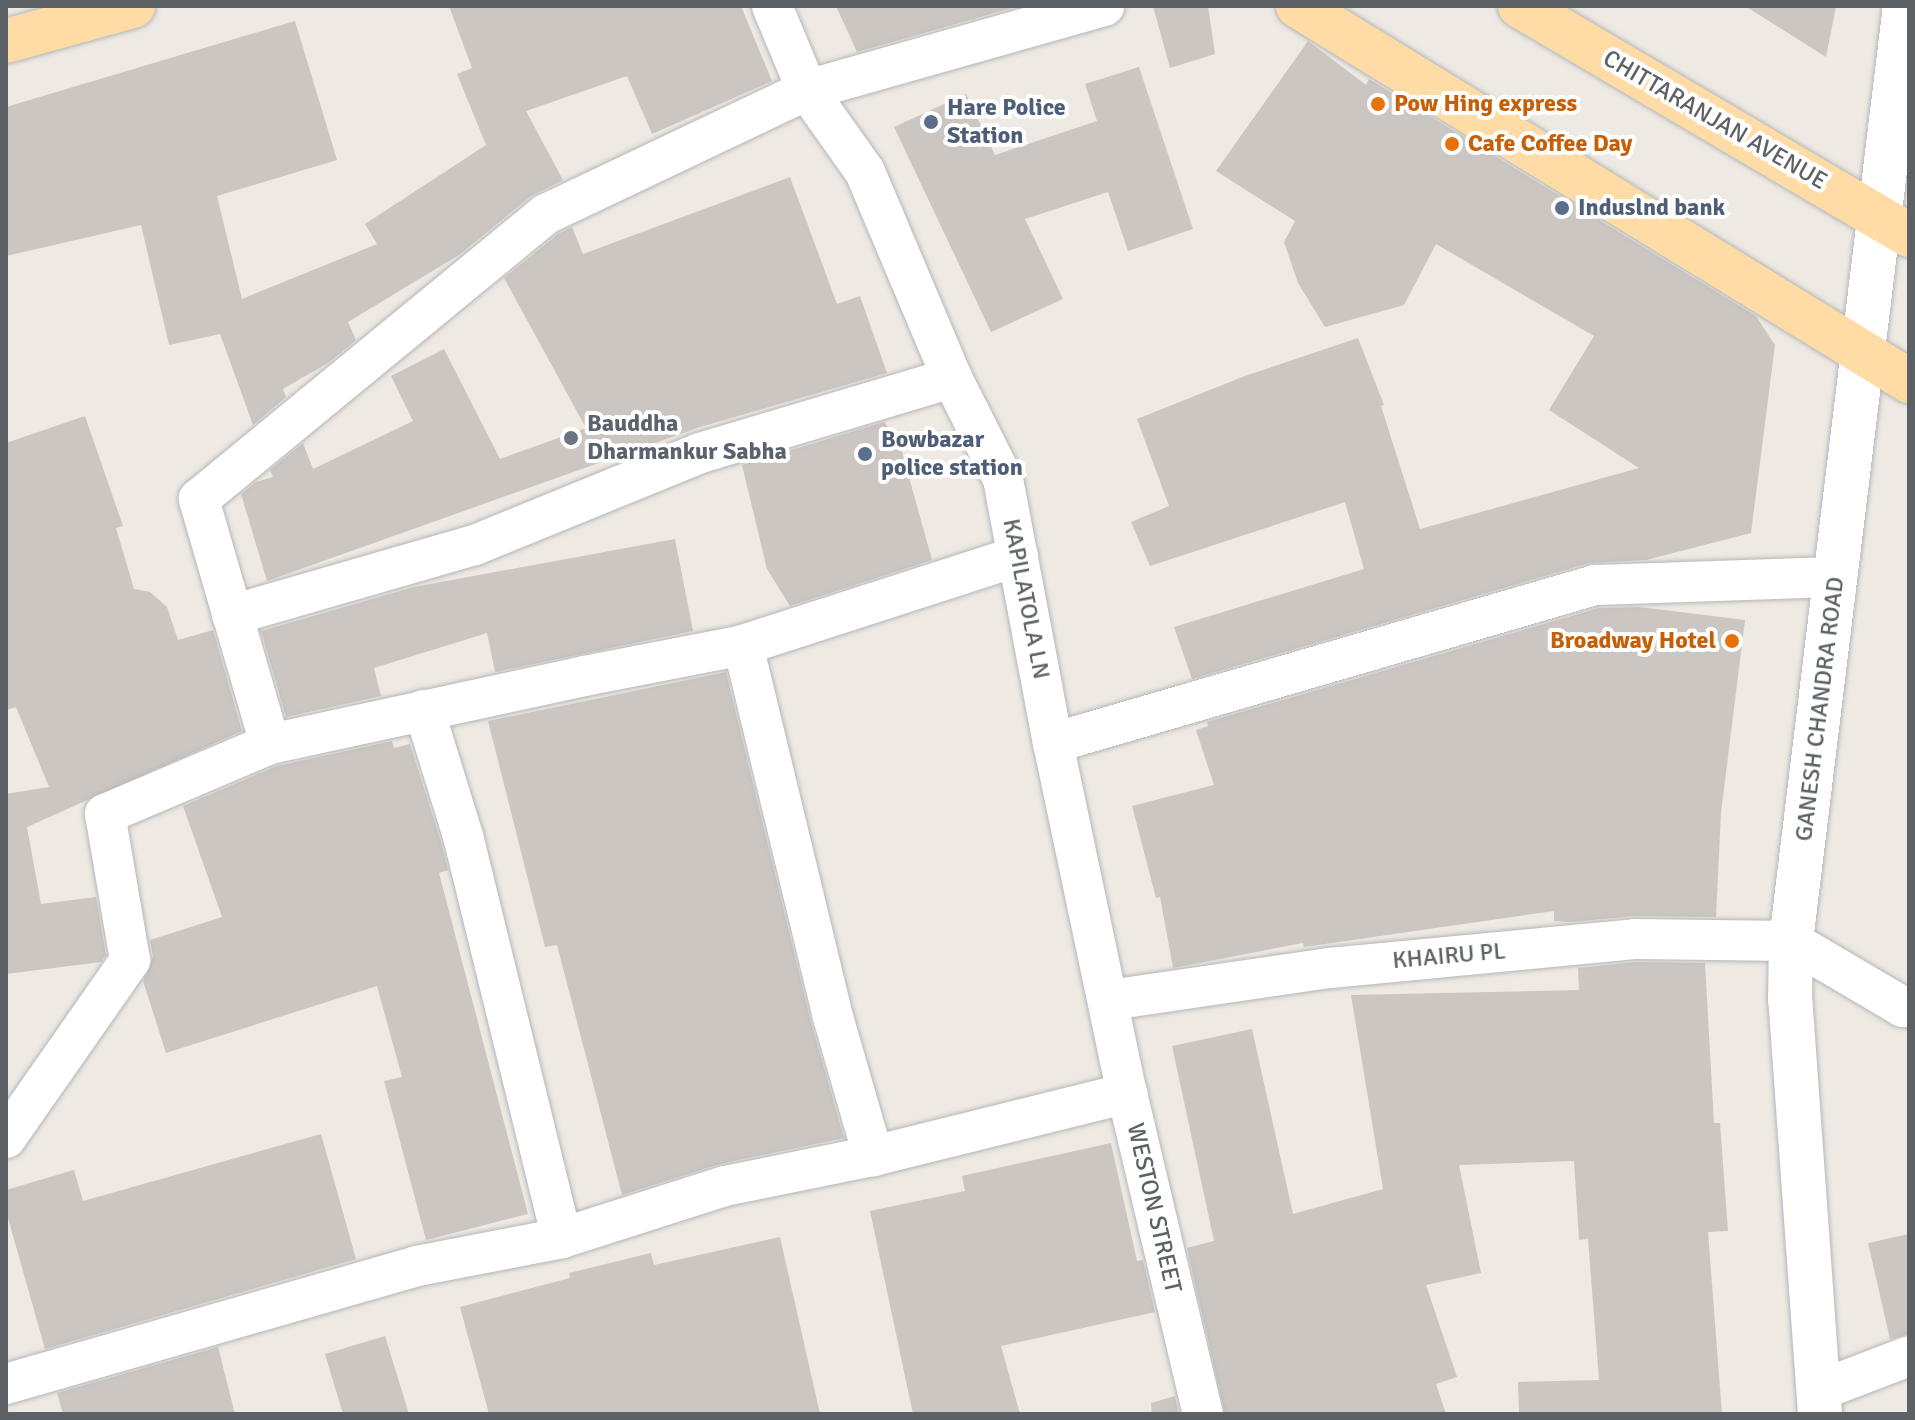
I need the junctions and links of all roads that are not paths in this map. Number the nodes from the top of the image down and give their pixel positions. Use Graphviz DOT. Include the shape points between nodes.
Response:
graph roads {
  1 [pos="133,6"];
  2 [pos="772,6"];
  3 [pos="1104,6"];
  4 [pos="1298,6"];
  5 [pos="1520,6"];
  6 [pos="1905,6"];
  7 [pos="6,41"];
  8 [pos="807,90"];
  9 [pos="1895,226"];
  10 [pos="1864,355"];
  11 [pos="952,378"];
  12 [pos="1909,381"];
  13 [pos="1018,556"];
  14 [pos="1836,577"];
  15 [pos="232,615"];
  16 [pos="743,645"];
  17 [pos="424,710"];
  18 [pos="1053,743"];
  19 [pos="270,744"];
  20 [pos="1791,941"];
  21 [pos="1110,1000"];
  22 [pos="1909,1007"];
  23 [pos="1127,1093"];
  24 [pos="6,1138"];
  25 [pos="873,1156"];
  26 [pos="562,1238"];
  27 [pos="1909,1356"];
  28 [pos="6,1384"];
  29 [pos="1819,1402"];
  30 [pos="1203,1414"];
  1 -- 7 [label="main road"];
  2 -- 8 [label="street, KAPILATOLA LN"];
  3 -- 8 [label="street"];
  4 -- 10 [label="main road"];
  5 -- 9 [label="main road, CHITTARANJAN AVENUE"];
  6 -- 9 [label="main road, GANESH CHANDRA ROAD"];
  8 -- 11 [label="street, KAPILATOLA LN" via="865,172"];
  8 -- 15 [label="street" via="546,214 199,499"];
  9 -- 10 [label="main road, GANESH CHANDRA ROAD"];
  10 -- 12 [label="main road"];
  10 -- 14 [label="main road, GANESH CHANDRA ROAD"];
  11 -- 13 [label="street, KAPILATOLA LN" via="1003,479"];
  11 -- 15 [label="street" via="700,453 475,545"];
  13 -- 16 [label="street"];
  13 -- 18 [label="street, KAPILATOLA LN"];
  14 -- 18 [label="street" via="1595,585"];
  14 -- 20 [label="main road, GANESH CHANDRA ROAD"];
  15 -- 19 [label="street"];
  16 -- 17 [label="street"];
  16 -- 25 [label="street" via="833,1017"];
  17 -- 19 [label="street"];
  17 -- 26 [label="street" via="463,836"];
  18 -- 21 [label="street, KAPILATOLA LN"];
  19 -- 24 [label="street" via="105,814 130,960"];
  20 -- 21 [label="street, KHAIRU PL" via="1635,939 1330,968"];
  20 -- 22 [label="street"];
  20 -- 29 [label="main road, GANESH CHANDRA ROAD" via="1790,1000"];
  21 -- 23 [label="street, WESTON STREET"];
  23 -- 25 [label="street"];
  23 -- 30 [label="street, WESTON STREET"];
  25 -- 26 [label="street" via="725,1186"];
  26 -- 28 [label="street" via="417,1266"];
  27 -- 29 [label="street"];
}
